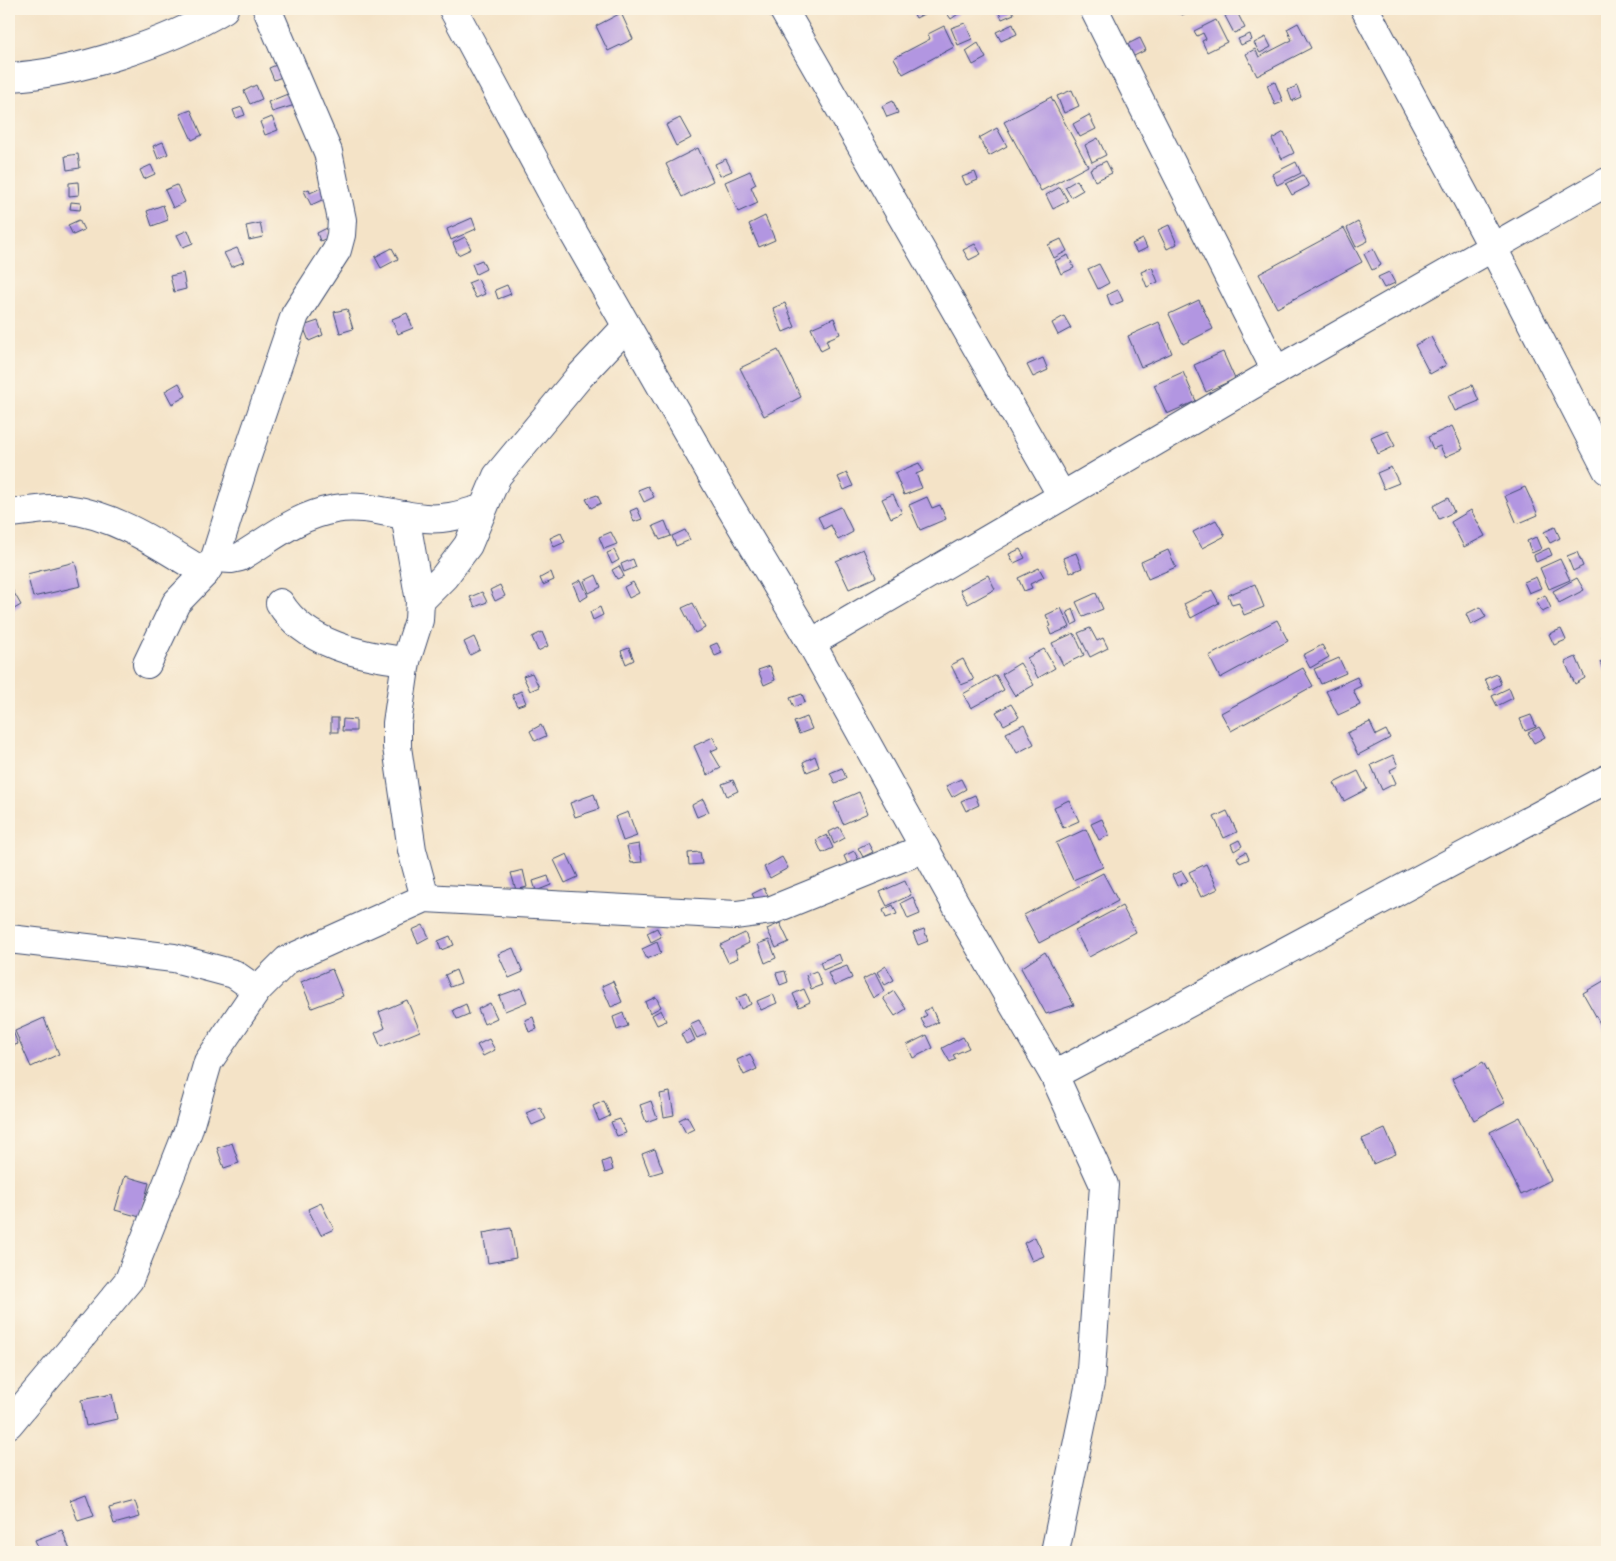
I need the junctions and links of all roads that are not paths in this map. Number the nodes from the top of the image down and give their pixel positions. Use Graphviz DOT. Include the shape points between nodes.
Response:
graph roads {
  1 [pos="224,9"];
  2 [pos="267,9"];
  3 [pos="453,9"];
  4 [pos="783,9"];
  5 [pos="1094,9"];
  6 [pos="1365,9"];
  7 [pos="9,77"];
  8 [pos="1607,182"];
  9 [pos="1492,246"];
  10 [pos="626,327"];
  11 [pos="1276,371"];
  12 [pos="1607,470"];
  13 [pos="1062,496"];
  14 [pos="481,509"];
  15 [pos="9,513"];
  16 [pos="405,515"];
  17 [pos="210,565"];
  18 [pos="420,601"];
  19 [pos="280,603"];
  20 [pos="811,642"];
  21 [pos="406,661"];
  22 [pos="147,664"];
  23 [pos="1607,779"];
  24 [pos="925,848"];
  25 [pos="425,898"];
  26 [pos="9,939"];
  27 [pos="256,990"];
  28 [pos="1054,1074"];
  29 [pos="9,1424"];
  30 [pos="1055,1552"];
  1 -- 7 [label="street" via="203,22 101,59"];
  2 -- 17 [label="street" via="328,152 342,220 341,235 337,250 295,315"];
  3 -- 10 [label="street"];
  4 -- 13 [label="street"];
  5 -- 11 [label="street"];
  6 -- 9 [label="street"];
  8 -- 9 [label="street"];
  9 -- 11 [label="street"];
  9 -- 12 [label="street"];
  10 -- 14 [label="street" via="518,448 497,476"];
  10 -- 20 [label="street"];
  11 -- 13 [label="street"];
  13 -- 20 [label="street"];
  14 -- 16 [label="street" via="444,518"];
  14 -- 18 [label="street" via="468,544 444,577"];
  15 -- 17 [label="street" via="65,509 97,515"];
  16 -- 17 [label="street" via="354,507 334,509 292,523 240,557"];
  16 -- 18 [label="street"];
  17 -- 22 [label="street" via="176,603"];
  18 -- 21 [label="street" via="419,620"];
  19 -- 21 [label="street" via="299,625 348,651"];
  20 -- 24 [label="street"];
  21 -- 25 [label="street" via="397,747 412,850"];
  23 -- 28 [label="street"];
  24 -- 25 [label="street" via="772,910 736,915"];
  24 -- 28 [label="street"];
  25 -- 27 [label="street" via="287,960"];
  26 -- 27 [label="street" via="174,958 234,974"];
  27 -- 29 [label="street" via="208,1062 188,1131 129,1280"];
  28 -- 30 [label="street" via="1104,1185 1090,1382"];
}
